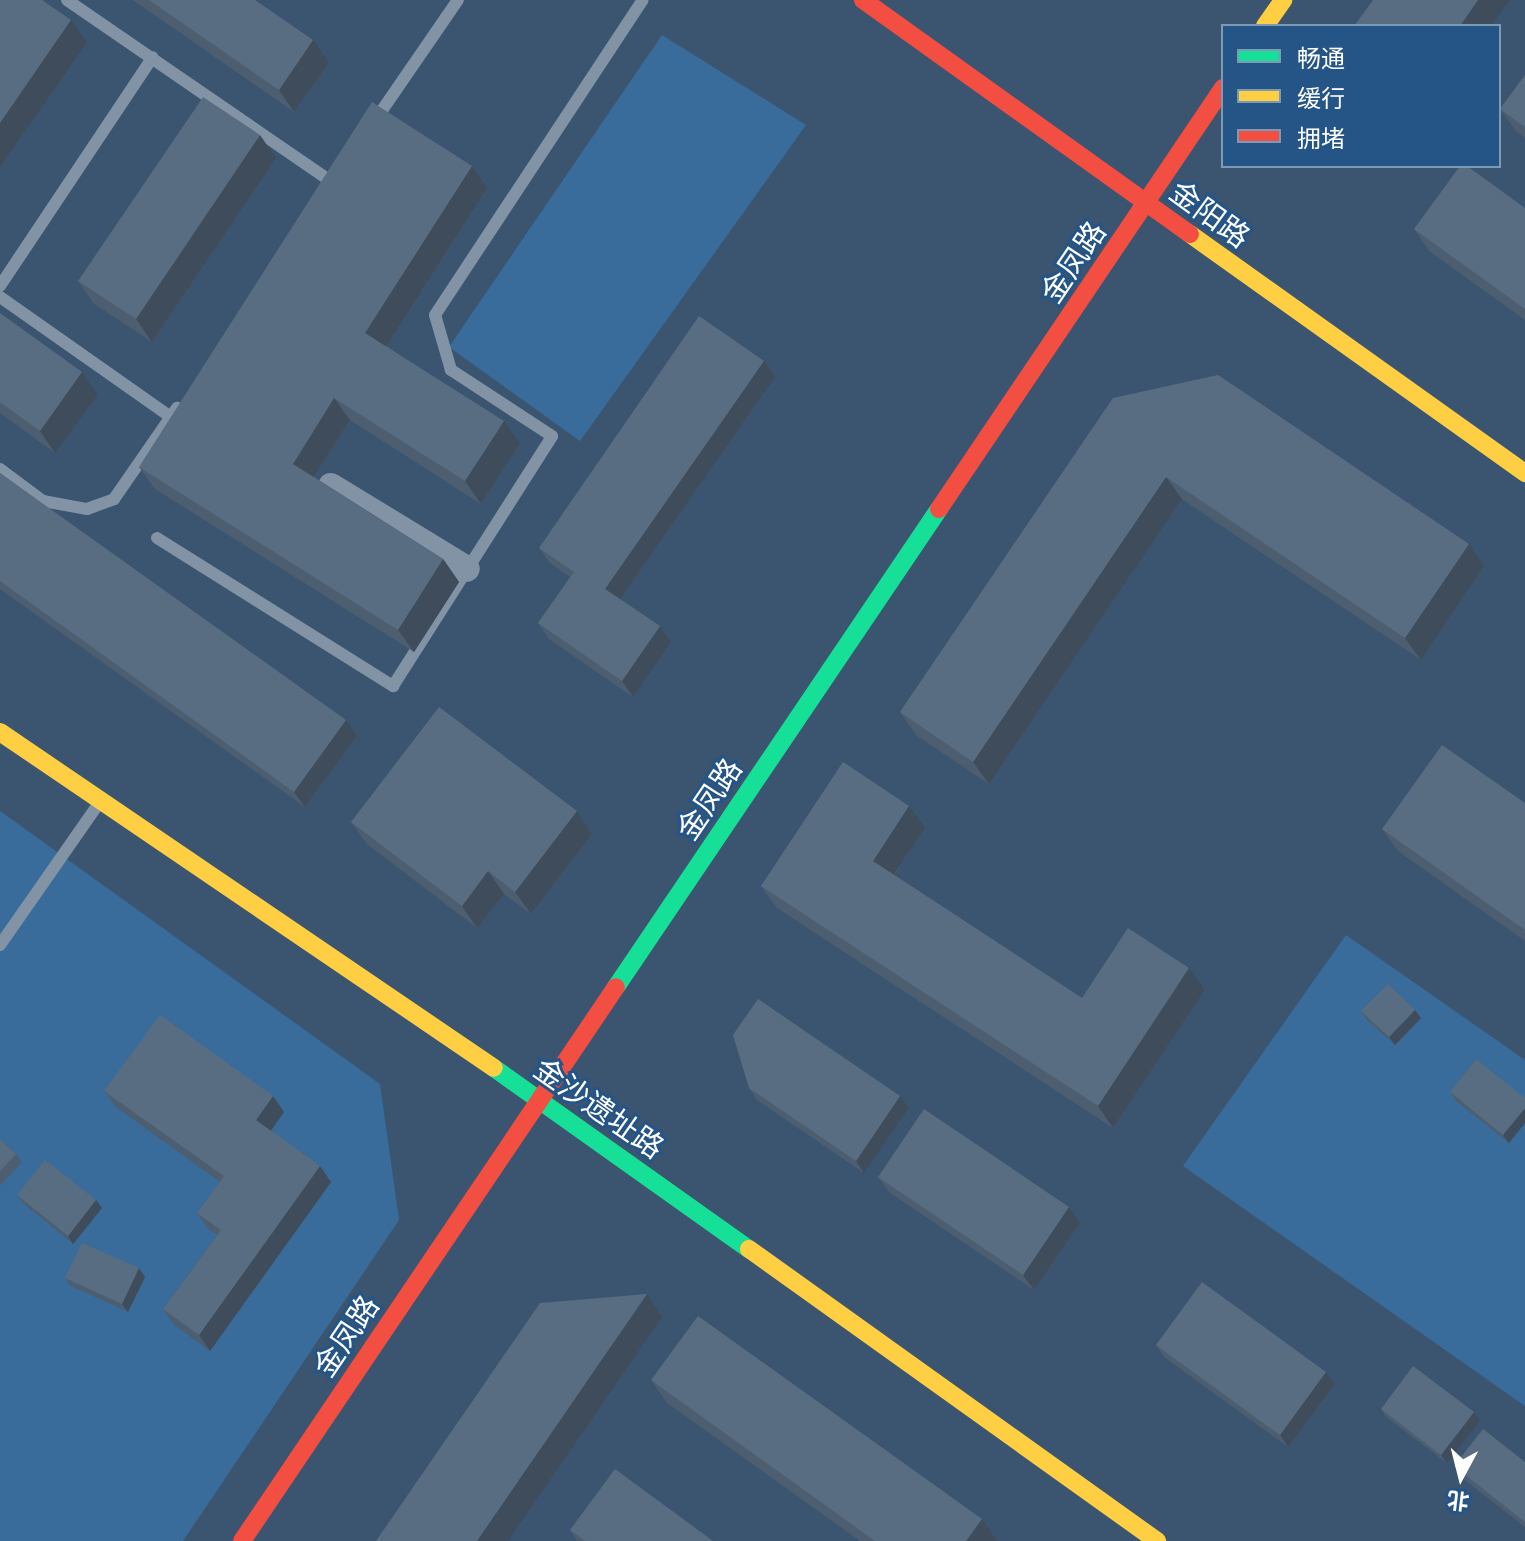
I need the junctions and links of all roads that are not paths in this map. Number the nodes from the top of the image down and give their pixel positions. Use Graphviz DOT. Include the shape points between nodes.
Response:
graph roads {
  1 [pos="67,0"];
  2 [pos="458,0"];
  3 [pos="643,0"];
  4 [pos="863,0"];
  5 [pos="1283,0"];
  6 [pos="1266,24"];
  7 [pos="153,57"];
  8 [pos="1221,91"];
  9 [pos="368,130"];
  10 [pos="341,169"];
  11 [pos="332,182"];
  12 [pos="323,195"];
  13 [pos="1147,203"];
  14 [pos="0,286"];
  15 [pos="0,297"];
  16 [pos="189,391"];
  17 [pos="171,417"];
  18 [pos="0,469"];
  19 [pos="1525,473"];
  20 [pos="331,486"];
  21 [pos="157,538"];
  22 [pos="467,569"];
  23 [pos="0,732"];
  24 [pos="101,801"];
  25 [pos="4,930"];
  26 [pos="0,945"];
  27 [pos="540,1100"];
  28 [pos="242,1541"];
  29 [pos="1157,1541"];
  1 -- 7 [label="lane"];
  2 -- 9 [label="lane"];
  3 -- 22 [label="lane" via="435,315 451,370 552,436"];
  4 -- 13 [label="street, 金阳路"];
  5 -- 6 [label="street"];
  7 -- 11 [label="lane"];
  7 -- 14 [label="lane"];
  8 -- 13 [label="street, 金凤路"];
  10 -- 11 [label="lane"];
  11 -- 12 [label="lane"];
  13 -- 19 [label="street, 金阳路"];
  13 -- 27 [label="street, 金凤路"];
  15 -- 17 [label="lane"];
  16 -- 17 [label="lane"];
  17 -- 18 [label="lane" via="114,499 87,509 43,501"];
  20 -- 22 [label="street"];
  21 -- 22 [label="lane" via="393,686"];
  23 -- 24 [label="street, 金沙遗址路"];
  24 -- 25 [label="lane"];
  24 -- 27 [label="street, 金沙遗址路"];
  25 -- 26 [label="lane"];
  27 -- 28 [label="street, 金凤路"];
  27 -- 29 [label="street, 金沙遗址路"];
}
